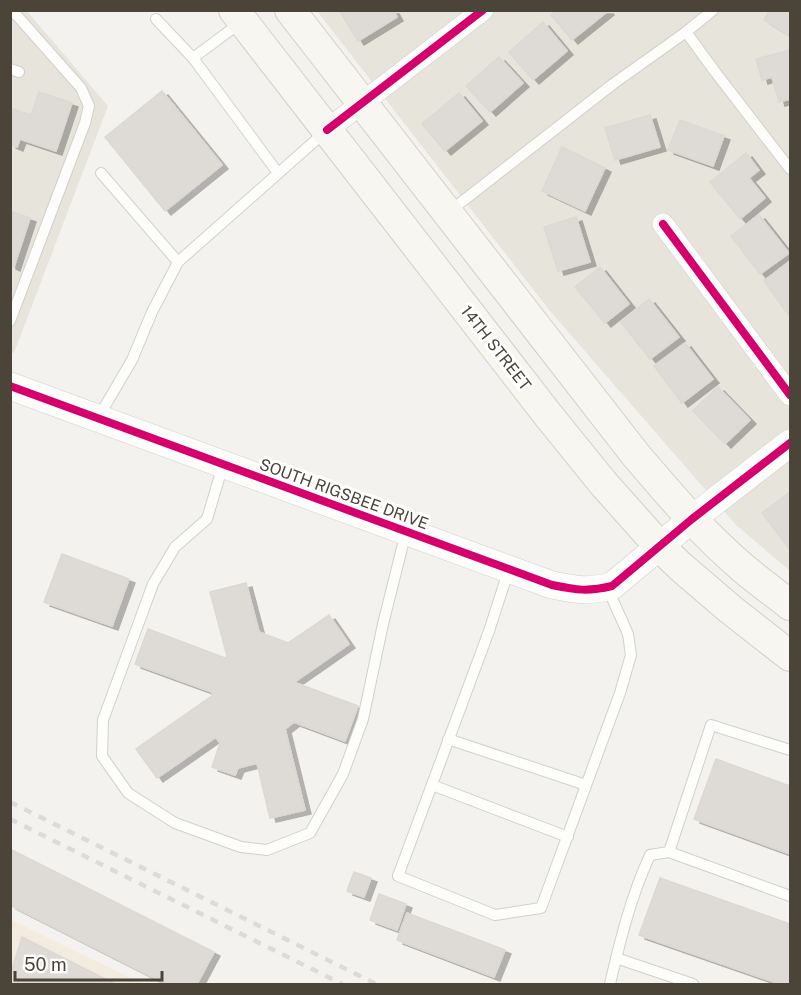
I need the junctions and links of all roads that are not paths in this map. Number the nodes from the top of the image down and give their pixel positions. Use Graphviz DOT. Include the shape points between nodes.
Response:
graph roads {
  1 [pos="12,10"];
  2 [pos="290,10"];
  3 [pos="483,10"];
  4 [pos="713,10"];
  5 [pos="239,16"];
  6 [pos="156,19"];
  7 [pos="686,32"];
  8 [pos="193,58"];
  9 [pos="362,103"];
  10 [pos="327,130"];
  11 [pos="790,169"];
  12 [pos="101,173"];
  13 [pos="278,174"];
  14 [pos="447,213"];
  15 [pos="663,224"];
  16 [pos="178,262"];
  17 [pos="10,321"];
  18 [pos="12,390"];
  19 [pos="790,394"];
  20 [pos="98,418"];
  21 [pos="790,443"];
  22 [pos="223,464"];
  23 [pos="693,519"];
  24 [pos="406,531"];
  25 [pos="660,547"];
  26 [pos="509,568"];
  27 [pos="608,588"];
  28 [pos="790,605"];
  29 [pos="790,656"];
  30 [pos="448,739"];
  31 [pos="790,750"];
  32 [pos="432,785"];
  33 [pos="586,785"];
  34 [pos="568,837"];
  35 [pos="669,852"];
  36 [pos="790,896"];
  37 [pos="616,958"];
  38 [pos="610,984"];
  39 [pos="693,984"];
  1 -- 17 [label="lane" via="81,88 89,106"];
  2 -- 9 [label="main road"];
  3 -- 9 [label="street"];
  4 -- 7 [label="lane"];
  5 -- 8 [label="lane"];
  5 -- 10 [label="main road, 14TH STREET"];
  6 -- 8 [label="lane"];
  7 -- 11 [label="lane"];
  7 -- 14 [label="lane"];
  8 -- 13 [label="lane"];
  9 -- 10 [label="street"];
  9 -- 14 [label="main road"];
  10 -- 13 [label="lane"];
  10 -- 25 [label="main road, 14TH STREET" via="574,449"];
  12 -- 16 [label="lane"];
  13 -- 16 [label="lane"];
  14 -- 23 [label="main road" via="635,454"];
  15 -- 19 [label="street"];
  16 -- 20 [label="lane" via="132,360"];
  18 -- 20 [label="street, SOUTH RIGSBEE DRIVE"];
  20 -- 22 [label="street, SOUTH RIGSBEE DRIVE"];
  21 -- 23 [label="street"];
  22 -- 24 [label="street, SOUTH RIGSBEE DRIVE"];
  22 -- 24 [label="lane" via="207,519 175,546 153,584 103,720 102,756 128,793 175,823 241,847 267,850 310,832 342,774 363,719"];
  23 -- 25 [label="street"];
  23 -- 28 [label="main road" via="743,568"];
  24 -- 26 [label="street, SOUTH RIGSBEE DRIVE"];
  25 -- 27 [label="street"];
  25 -- 29 [label="main road, 14TH STREET"];
  26 -- 27 [label="street, SOUTH RIGSBEE DRIVE" via="552,585 577,590"];
  26 -- 30 [label="lane"];
  27 -- 33 [label="lane" via="628,634 631,655"];
  30 -- 32 [label="lane"];
  30 -- 33 [label="lane"];
  31 -- 35 [label="lane" via="711,724"];
  32 -- 34 [label="lane"];
  32 -- 34 [label="lane" via="398,876 495,915 541,908"];
  33 -- 34 [label="lane"];
  35 -- 36 [label="lane"];
  35 -- 37 [label="lane" via="650,855"];
  37 -- 38 [label="lane"];
  37 -- 39 [label="lane"];
}
